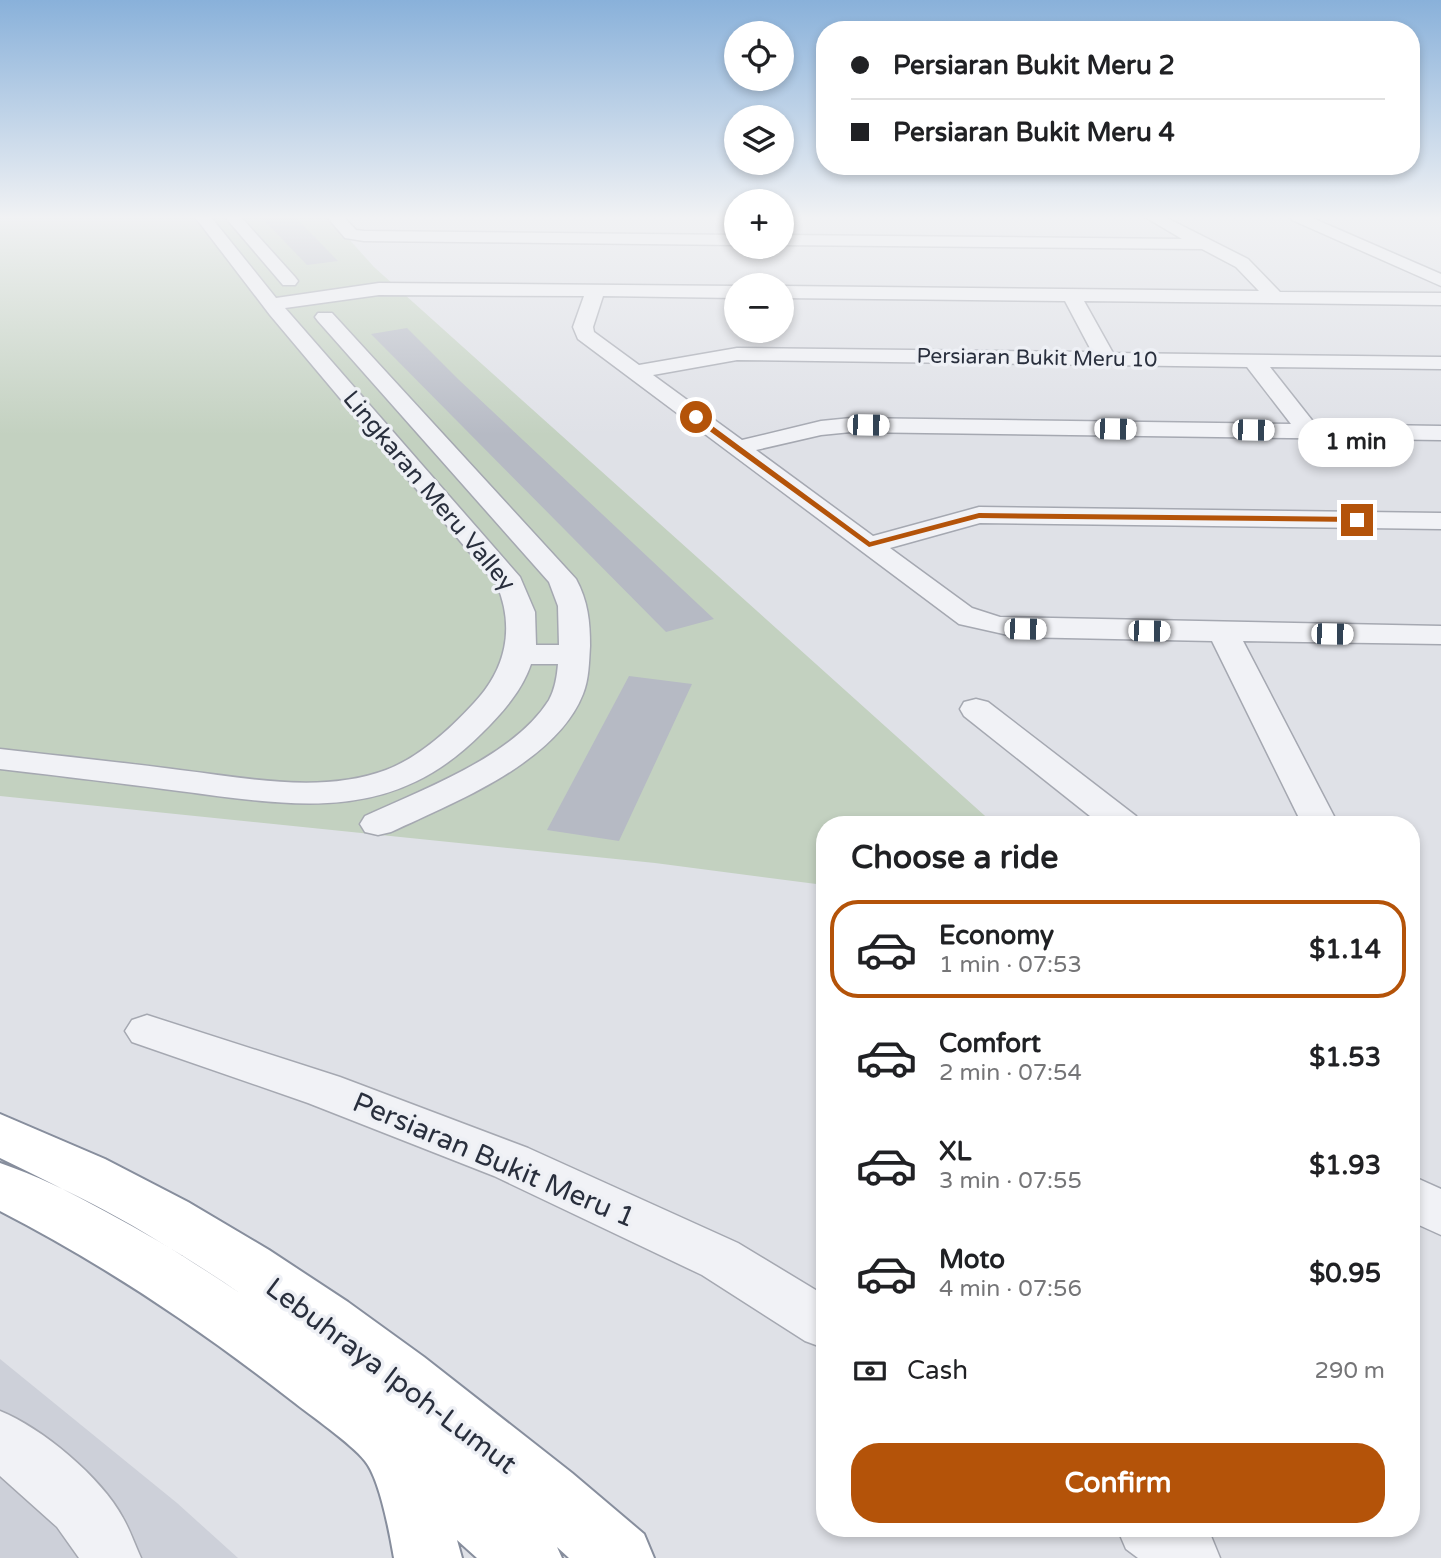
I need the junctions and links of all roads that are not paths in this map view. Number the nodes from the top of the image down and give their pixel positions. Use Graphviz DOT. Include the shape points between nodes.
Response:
graph roads {
  1 [pos="273,290"];
  2 [pos="407,290"];
  3 [pos="558,290"];
  4 [pos="595,290"];
  5 [pos="1267,290"];
  6 [pos="724,292"];
  7 [pos="794,292"];
  8 [pos="1071,295"];
  9 [pos="279,298"];
  10 [pos="1275,298"];
  11 [pos="1441,299"];
  12 [pos="325,317"];
  13 [pos="1106,359"];
  14 [pos="1253,360"];
  15 [pos="1441,363"];
  16 [pos="635,372"];
  17 [pos="393,395"];
  18 [pos="355,402"];
  19 [pos="1308,431"];
  20 [pos="1441,433"];
  21 [pos="737,447"];
  22 [pos="1441,521"];
  23 [pos="869,545"];
  24 [pos="1223,632"];
  25 [pos="1441,635"];
  26 [pos="574,654"];
  27 [pos="519,656"];
  28 [pos="976,709"];
  29 [pos="0,760"];
  30 [pos="1113,816"];
  31 [pos="1316,816"];
  32 [pos="378,824"];
  33 [pos="148,1031"];
  34 [pos="0,1135"];
  35 [pos="0,1185"];
  36 [pos="1420,1201"];
  37 [pos="1441,1214"];
  38 [pos="816,1312"];
  39 [pos="389,1440"];
  40 [pos="2,1445"];
  41 [pos="1160,1537"];
  42 [pos="542,1543"];
  43 [pos="110,1558"];
  44 [pos="428,1558"];
  45 [pos="620,1558"];
  46 [pos="1189,1558"];
  1 -- 9 [label="street, Lingkaran Meru Valley"];
  2 -- 9 [label="street"];
  3 -- 4 [label="street"];
  4 -- 6 [label="street"];
  4 -- 16 [label="street" via="583,332"];
  5 -- 10 [label="street"];
  7 -- 8 [label="street"];
  8 -- 10 [label="street"];
  8 -- 13 [label="street"];
  9 -- 18 [label="street, Lingkaran Meru Valley"];
  10 -- 11 [label="street"];
  12 -- 17 [label="street"];
  13 -- 14 [label="street, Persiaran Bukit Meru 10"];
  13 -- 16 [label="street, Persiaran Bukit Meru 10" via="737,354"];
  14 -- 15 [label="street, Persiaran Bukit Meru 10"];
  14 -- 19 [label="street"];
  16 -- 21 [label="street"];
  17 -- 18 [label="street"];
  17 -- 26 [label="street" via="562,579 573,605"];
  18 -- 27 [label="street, Lingkaran Meru Valley" via="510,583 521,611"];
  19 -- 20 [label="street"];
  19 -- 21 [label="street" via="851,425"];
  21 -- 23 [label="street"];
  22 -- 23 [label="street" via="979,515"];
  23 -- 24 [label="street" via="962,614 990,625"];
  24 -- 25 [label="street"];
  24 -- 31 [label="street"];
  26 -- 27 [label="street"];
  26 -- 32 [label="street" via="570,688 563,703 522,748"];
  27 -- 29 [label="street, Lingkaran Meru Valley" via="506,686 472,724 419,767 358,789 318,794 263,790"];
  28 -- 30 [label="street"];
  33 -- 38 [label="street, Persiaran Bukit Meru 1" via="324,1090 511,1162 720,1259"];
  34 -- 42 [label="highway, Lebuhraya Ipoh-Lumut" via="158,1214 328,1321 473,1432"];
  35 -- 39 [label="highway, Lebuhraya Ipoh-Lumut" via="119,1247 198,1297"];
  36 -- 37 [label="street"];
  39 -- 42 [label="highway, Lebuhraya Ipoh-Lumut"];
  39 -- 44 [label="highway" via="417,1509"];
  40 -- 43 [label="street" via="82,1508 103,1537"];
  41 -- 46 [label="street"];
  42 -- 45 [label="highway, Lebuhraya Ipoh-Lumut"];
}
